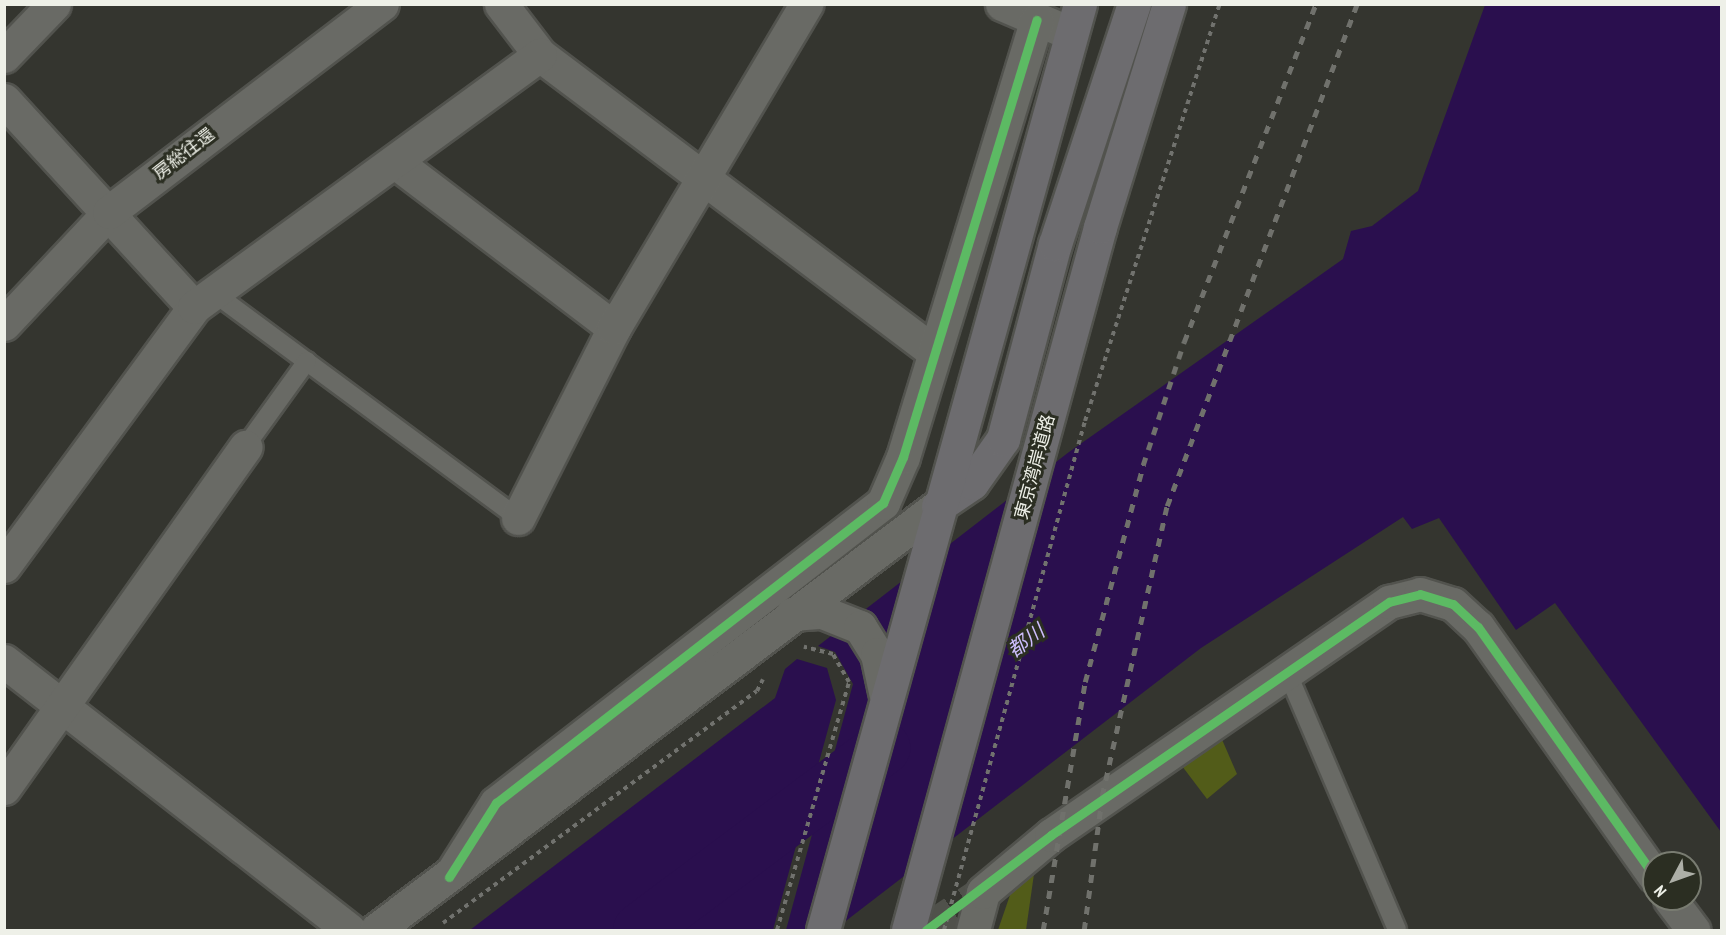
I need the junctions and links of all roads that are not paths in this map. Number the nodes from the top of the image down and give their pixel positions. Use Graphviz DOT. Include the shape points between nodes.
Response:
graph roads {
  1 [pos="54,4"];
  2 [pos="382,4"];
  3 [pos="501,4"];
  4 [pos="806,4"];
  5 [pos="1002,4"];
  6 [pos="1134,4"];
  7 [pos="1169,4"];
  8 [pos="1075,19"];
  9 [pos="1037,20"];
  10 [pos="540,55"];
  11 [pos="4,56"];
  12 [pos="4,100"];
  13 [pos="398,164"];
  14 [pos="704,179"];
  15 [pos="109,212"];
  16 [pos="204,300"];
  17 [pos="4,324"];
  18 [pos="614,328"];
  19 [pos="932,350"];
  20 [pos="307,361"];
  21 [pos="245,447"];
  22 [pos="938,506"];
  23 [pos="518,518"];
  24 [pos="4,566"];
  25 [pos="792,614"];
  26 [pos="4,661"];
  27 [pos="1288,674"];
  28 [pos="885,693"];
  29 [pos="60,704"];
  30 [pos="4,788"];
  31 [pos="1642,859"];
  32 [pos="449,876"];
  33 [pos="1679,911"];
  34 [pos="350,930"];
  35 [pos="376,930"];
  36 [pos="823,930"];
  37 [pos="908,930"];
  38 [pos="973,930"];
  39 [pos="1397,930"];
  40 [pos="1693,930"];
  1 -- 11 [label="street"];
  2 -- 15 [label="street, 房総往還"];
  3 -- 10 [label="street"];
  4 -- 14 [label="street"];
  5 -- 9 [label="street"];
  6 -- 22 [label="highway" via="1055,244 1003,439 978,477"];
  7 -- 37 [label="highway, 東京湾岸道路" via="1100,227"];
  8 -- 9 [label="street"];
  8 -- 22 [label="highway"];
  9 -- 19 [label="street"];
  10 -- 13 [label="street"];
  10 -- 14 [label="street"];
  12 -- 15 [label="street"];
  13 -- 16 [label="street"];
  13 -- 18 [label="street"];
  14 -- 18 [label="street"];
  14 -- 19 [label="street"];
  15 -- 16 [label="street"];
  15 -- 17 [label="street, 房総往還"];
  16 -- 20 [label="lane"];
  16 -- 24 [label="street"];
  18 -- 23 [label="street"];
  19 -- 32 [label="street" via="903,457 883,503 496,803"];
  20 -- 21 [label="lane"];
  20 -- 23 [label="lane"];
  21 -- 29 [label="street"];
  22 -- 25 [label="street"];
  22 -- 28 [label="highway"];
  25 -- 28 [label="street" via="822,612 860,627 877,654"];
  25 -- 32 [label="street"];
  26 -- 29 [label="street"];
  27 -- 31 [label="street" via="1389,602 1420,594 1453,604 1478,627"];
  27 -- 38 [label="street" via="1051,835 983,892"];
  27 -- 39 [label="lane"];
  28 -- 36 [label="highway"];
  29 -- 30 [label="street"];
  29 -- 34 [label="street"];
  32 -- 35 [label="street"];
  33 -- 40 [label="street"];
}
